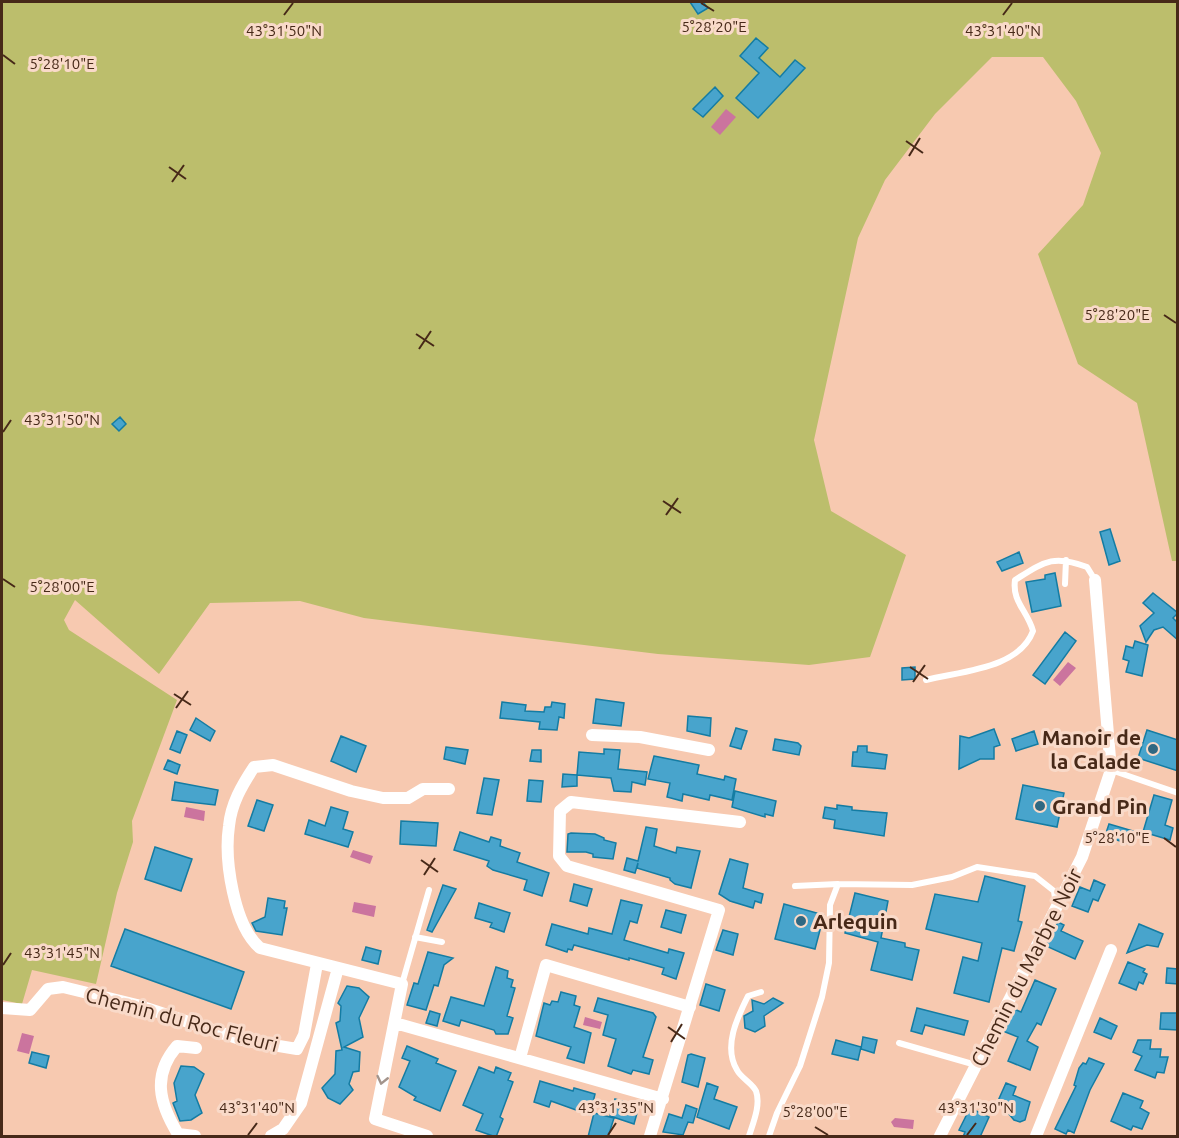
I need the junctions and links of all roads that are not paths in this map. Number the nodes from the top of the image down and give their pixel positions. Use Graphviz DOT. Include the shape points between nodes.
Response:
graph roads {
  1 [pos="1066,560"];
  2 [pos="1095,580"];
  3 [pos="1065,584"];
  4 [pos="926,680"];
  5 [pos="592,735"];
  6 [pos="709,750"];
  7 [pos="1111,770"];
  8 [pos="449,789"];
  9 [pos="1178,793"];
  10 [pos="740,822"];
  11 [pos="838,884"];
  12 [pos="795,886"];
  13 [pos="429,890"];
  14 [pos="1057,908"];
  15 [pos="415,937"];
  16 [pos="442,942"];
  17 [pos="1111,950"];
  18 [pos="317,963"];
  19 [pos="338,968"];
  20 [pos="402,984"];
  21 [pos="761,992"];
  22 [pos="690,1007"];
  23 [pos="2,1008"];
  24 [pos="395,1023"];
  25 [pos="899,1043"];
  26 [pos="196,1048"];
  27 [pos="520,1058"];
  28 [pos="977,1065"];
  29 [pos="663,1099"];
  30 [pos="195,1137"];
  31 [pos="271,1137"];
  32 [pos="427,1137"];
  33 [pos="650,1137"];
  34 [pos="749,1137"];
  35 [pos="769,1137"];
  36 [pos="940,1137"];
  37 [pos="1036,1137"];
  1 -- 2 [label="lane" via="1088,564"];
  1 -- 3 [label="lane"];
  1 -- 4 [label="lane" via="1052,559 1015,580 1013,594 1033,631 1023,648 1001,663"];
  2 -- 7 [label="street, Chemin du Marbre Noir"];
  5 -- 6 [label="street" via="640,737"];
  7 -- 9 [label="lane"];
  7 -- 14 [label="street, Chemin du Marbre Noir" via="1082,857"];
  8 -- 18 [label="street" via="423,789 408,798 383,798 273,765 254,767 240,788 229,824 227,853 235,898 249,939 260,948"];
  10 -- 22 [label="street" via="571,802 560,811 559,856 567,866 719,910"];
  11 -- 12 [label="lane"];
  11 -- 14 [label="lane" via="912,885 952,877 976,867 1035,876 1054,891"];
  11 -- 35 [label="lane" via="830,905 829,963 822,998 800,1066"];
  13 -- 15 [label="lane"];
  14 -- 28 [label="street, Chemin du Marbre Noir"];
  15 -- 16 [label="lane"];
  15 -- 20 [label="lane"];
  17 -- 37 [label="street"];
  18 -- 19 [label="street"];
  18 -- 23 [label="street, Chemin du Roc Fleuri" via="304,1035 297,1049 243,1040 137,1005 58,986 44,992 27,1011"];
  19 -- 20 [label="street"];
  19 -- 31 [label="street" via="301,1103 283,1129"];
  20 -- 24 [label="street"];
  21 -- 34 [label="lane" via="748,996 730,1048 737,1070 756,1091 757,1108"];
  22 -- 27 [label="street" via="546,965"];
  22 -- 29 [label="street"];
  24 -- 27 [label="street"];
  24 -- 32 [label="street, one-way" via="375,1119"];
  25 -- 28 [label="lane"];
  26 -- 30 [label="street" via="177,1046 165,1060 161,1082 162,1098 178,1134"];
  27 -- 29 [label="street"];
  28 -- 36 [label="street, Chemin du Marbre Noir"];
  29 -- 33 [label="street"];
}
